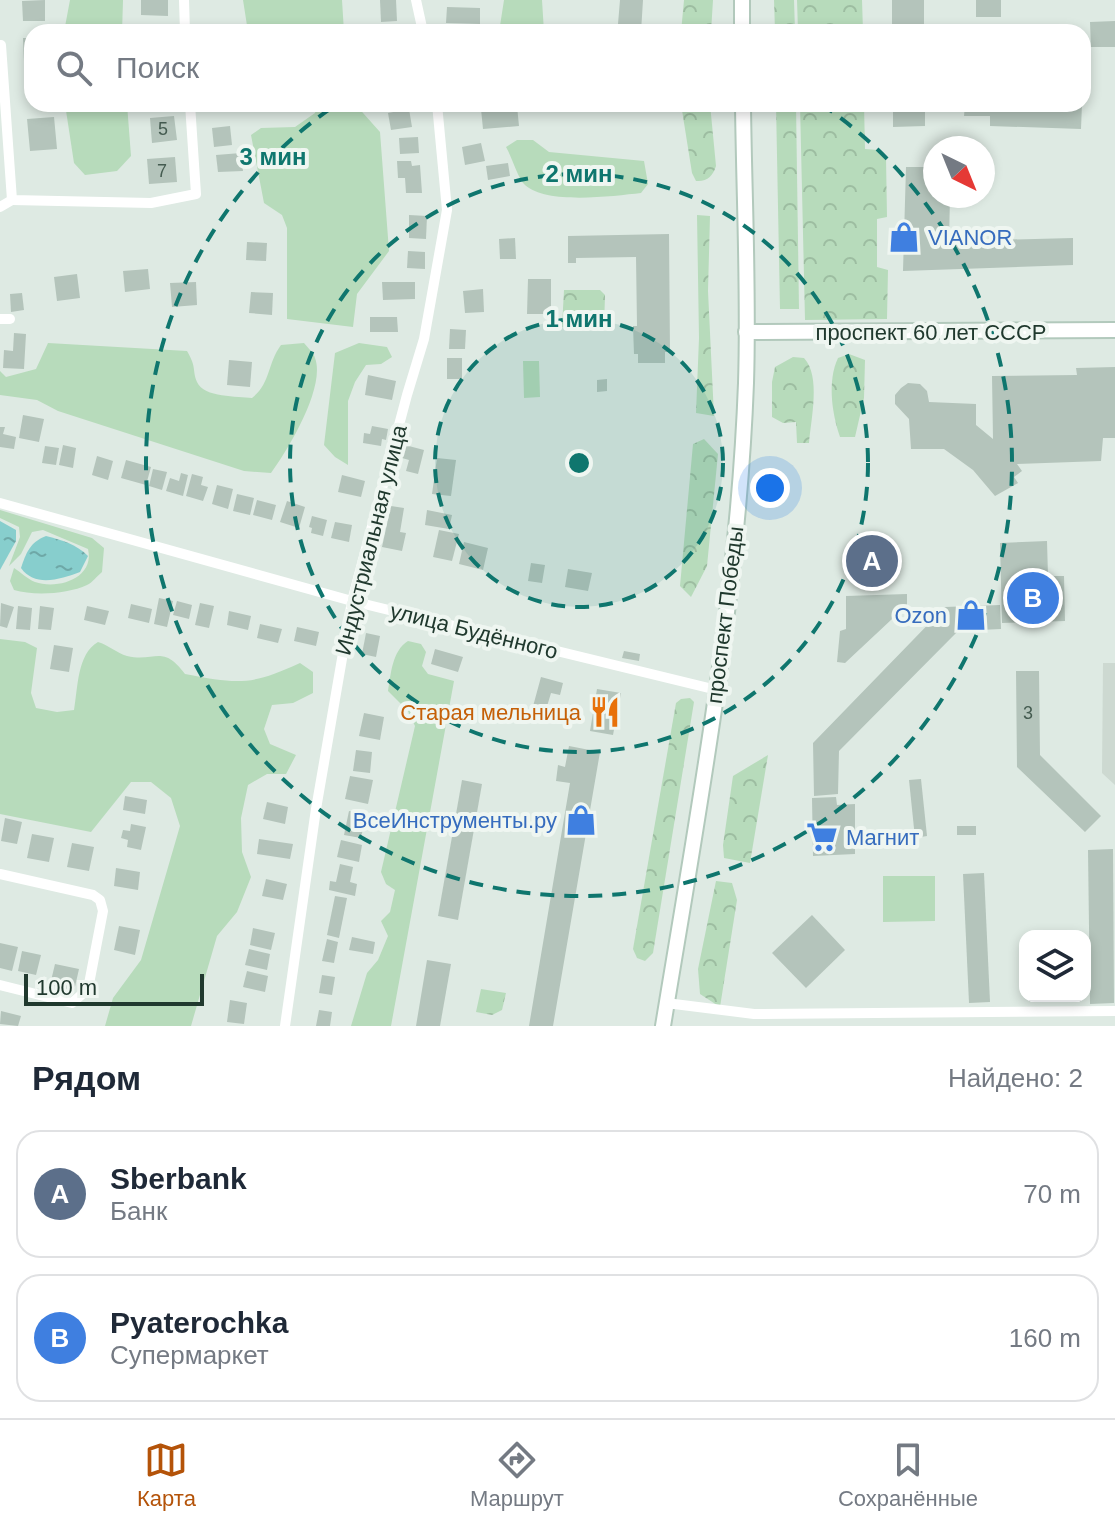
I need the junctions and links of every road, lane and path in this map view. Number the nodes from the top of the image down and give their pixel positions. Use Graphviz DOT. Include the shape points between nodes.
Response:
graph roads {
  1 [pos="184,0"];
  2 [pos="416,0"];
  3 [pos="742,0"];
  4 [pos="185,24"];
  5 [pos="421,24"];
  6 [pos="742,24"];
  7 [pos="1,45"];
  8 [pos="191,112"];
  9 [pos="438,112"];
  10 [pos="743,112"];
  11 [pos="12,200"];
  12 [pos="0,207"];
  13 [pos="1115,330"];
  14 [pos="746,332"];
  15 [pos="0,503"];
  16 [pos="352,601"];
  17 [pos="717,690"];
  18 [pos="0,874"];
  19 [pos="0,985"];
  20 [pos="666,1003"];
  21 [pos="1115,1011"];
  22 [pos="285,1026"];
  23 [pos="663,1026"];
  1 -- 4 [label="street"];
  2 -- 5 [label="street"];
  3 -- 6 [label="main road"];
  7 -- 11 [label="street"];
  8 -- 11 [label="street" via="196,194 151,203"];
  9 -- 16 [label="street, Индустриальная улица" via="447,210 424,339"];
  10 -- 14 [label="main road, проспект Победы"];
  11 -- 12 [label="street"];
  13 -- 14 [label="main road, проспект 60 лет СССР"];
  14 -- 17 [label="main road, проспект Победы" via="736,526"];
  15 -- 16 [label="street, улица Будённого"];
  16 -- 17 [label="street, улица Будённого"];
  16 -- 22 [label="street, Индустриальная улица"];
  17 -- 20 [label="main road, проспект Победы"];
  18 -- 19 [label="street" via="93,895 103,911 88,989 72,1003"];
  20 -- 21 [label="street" via="754,1014"];
  20 -- 23 [label="main road, проспект Победы"];
}
